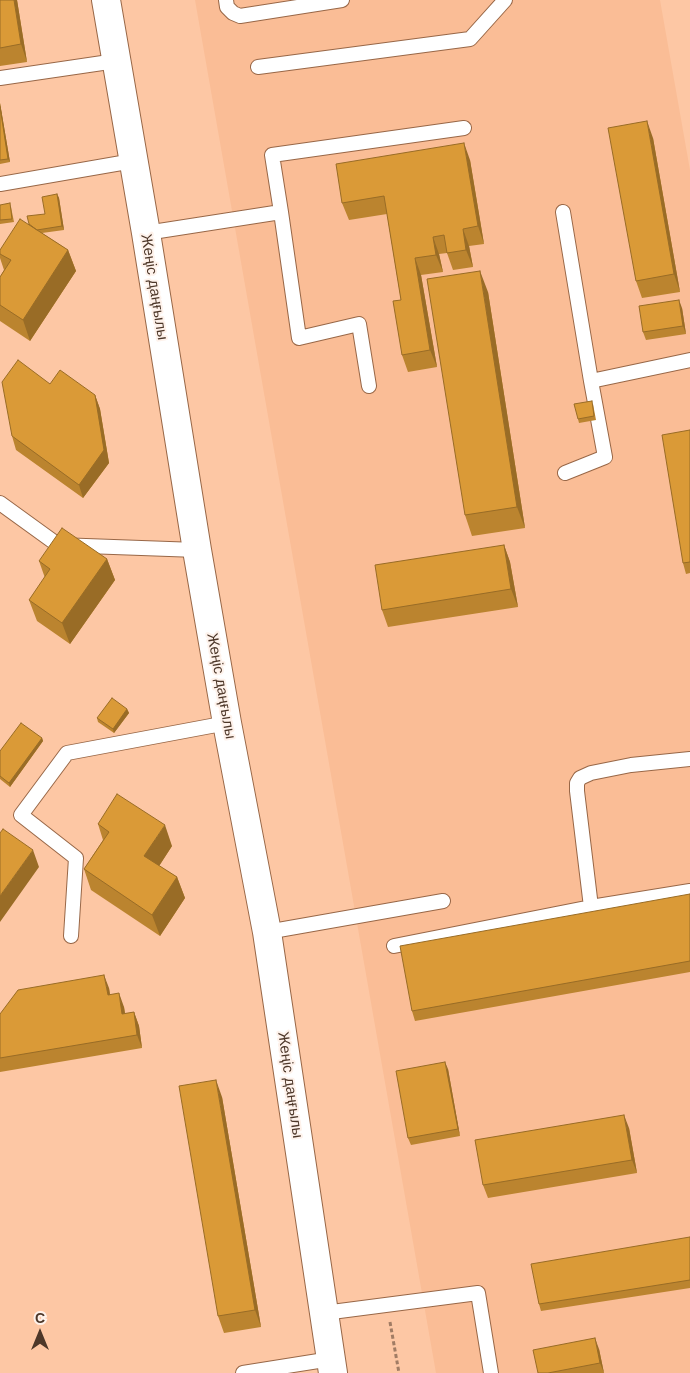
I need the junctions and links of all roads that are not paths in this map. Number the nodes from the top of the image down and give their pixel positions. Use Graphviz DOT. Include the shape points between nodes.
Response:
graph roads {
  1 [pos="106,0"];
  2 [pos="226,0"];
  3 [pos="342,0"];
  4 [pos="505,0"];
  5 [pos="116,61"];
  6 [pos="258,67"];
  7 [pos="0,78"];
  8 [pos="464,128"];
  9 [pos="133,161"];
  10 [pos="0,184"];
  11 [pos="281,212"];
  12 [pos="563,212"];
  13 [pos="146,232"];
  14 [pos="690,360"];
  15 [pos="591,381"];
  16 [pos="369,386"];
  17 [pos="565,473"];
  18 [pos="0,503"];
  19 [pos="197,550"];
  20 [pos="227,722"];
  21 [pos="690,759"];
  22 [pos="690,891"];
  23 [pos="443,901"];
  24 [pos="591,907"];
  25 [pos="267,932"];
  26 [pos="71,936"];
  27 [pos="394,946"];
  28 [pos="324,1313"];
  29 [pos="332,1366"];
  30 [pos="243,1373"];
  31 [pos="491,1373"];
  1 -- 5 [label="main road, Жеңіс даңғылы"];
  2 -- 3 [label="lane" via="227,7 240,16"];
  4 -- 6 [label="lane" via="470,39"];
  5 -- 7 [label="lane"];
  5 -- 9 [label="main road, Жеңіс даңғылы"];
  8 -- 11 [label="lane" via="272,154"];
  9 -- 10 [label="lane"];
  9 -- 13 [label="main road, Жеңіс даңғылы"];
  11 -- 13 [label="lane"];
  11 -- 16 [label="lane" via="298,338 358,324"];
  12 -- 15 [label="lane"];
  13 -- 19 [label="main road, Жеңіс даңғылы"];
  14 -- 15 [label="lane"];
  15 -- 17 [label="lane" via="605,458"];
  18 -- 19 [label="lane" via="58,545"];
  19 -- 20 [label="main road, Жеңіс даңғылы"];
  20 -- 25 [label="main road, Жеңіс даңғылы"];
  20 -- 26 [label="lane" via="67,753 21,815 76,858"];
  21 -- 24 [label="lane" via="591,772 580,778 577,792"];
  22 -- 24 [label="lane"];
  23 -- 25 [label="lane"];
  24 -- 27 [label="lane"];
  25 -- 28 [label="main road, Жеңіс даңғылы"];
  28 -- 29 [label="main road, Жеңіс даңғылы"];
  28 -- 31 [label="lane" via="478,1293"];
  29 -- 30 [label="lane"];
}
